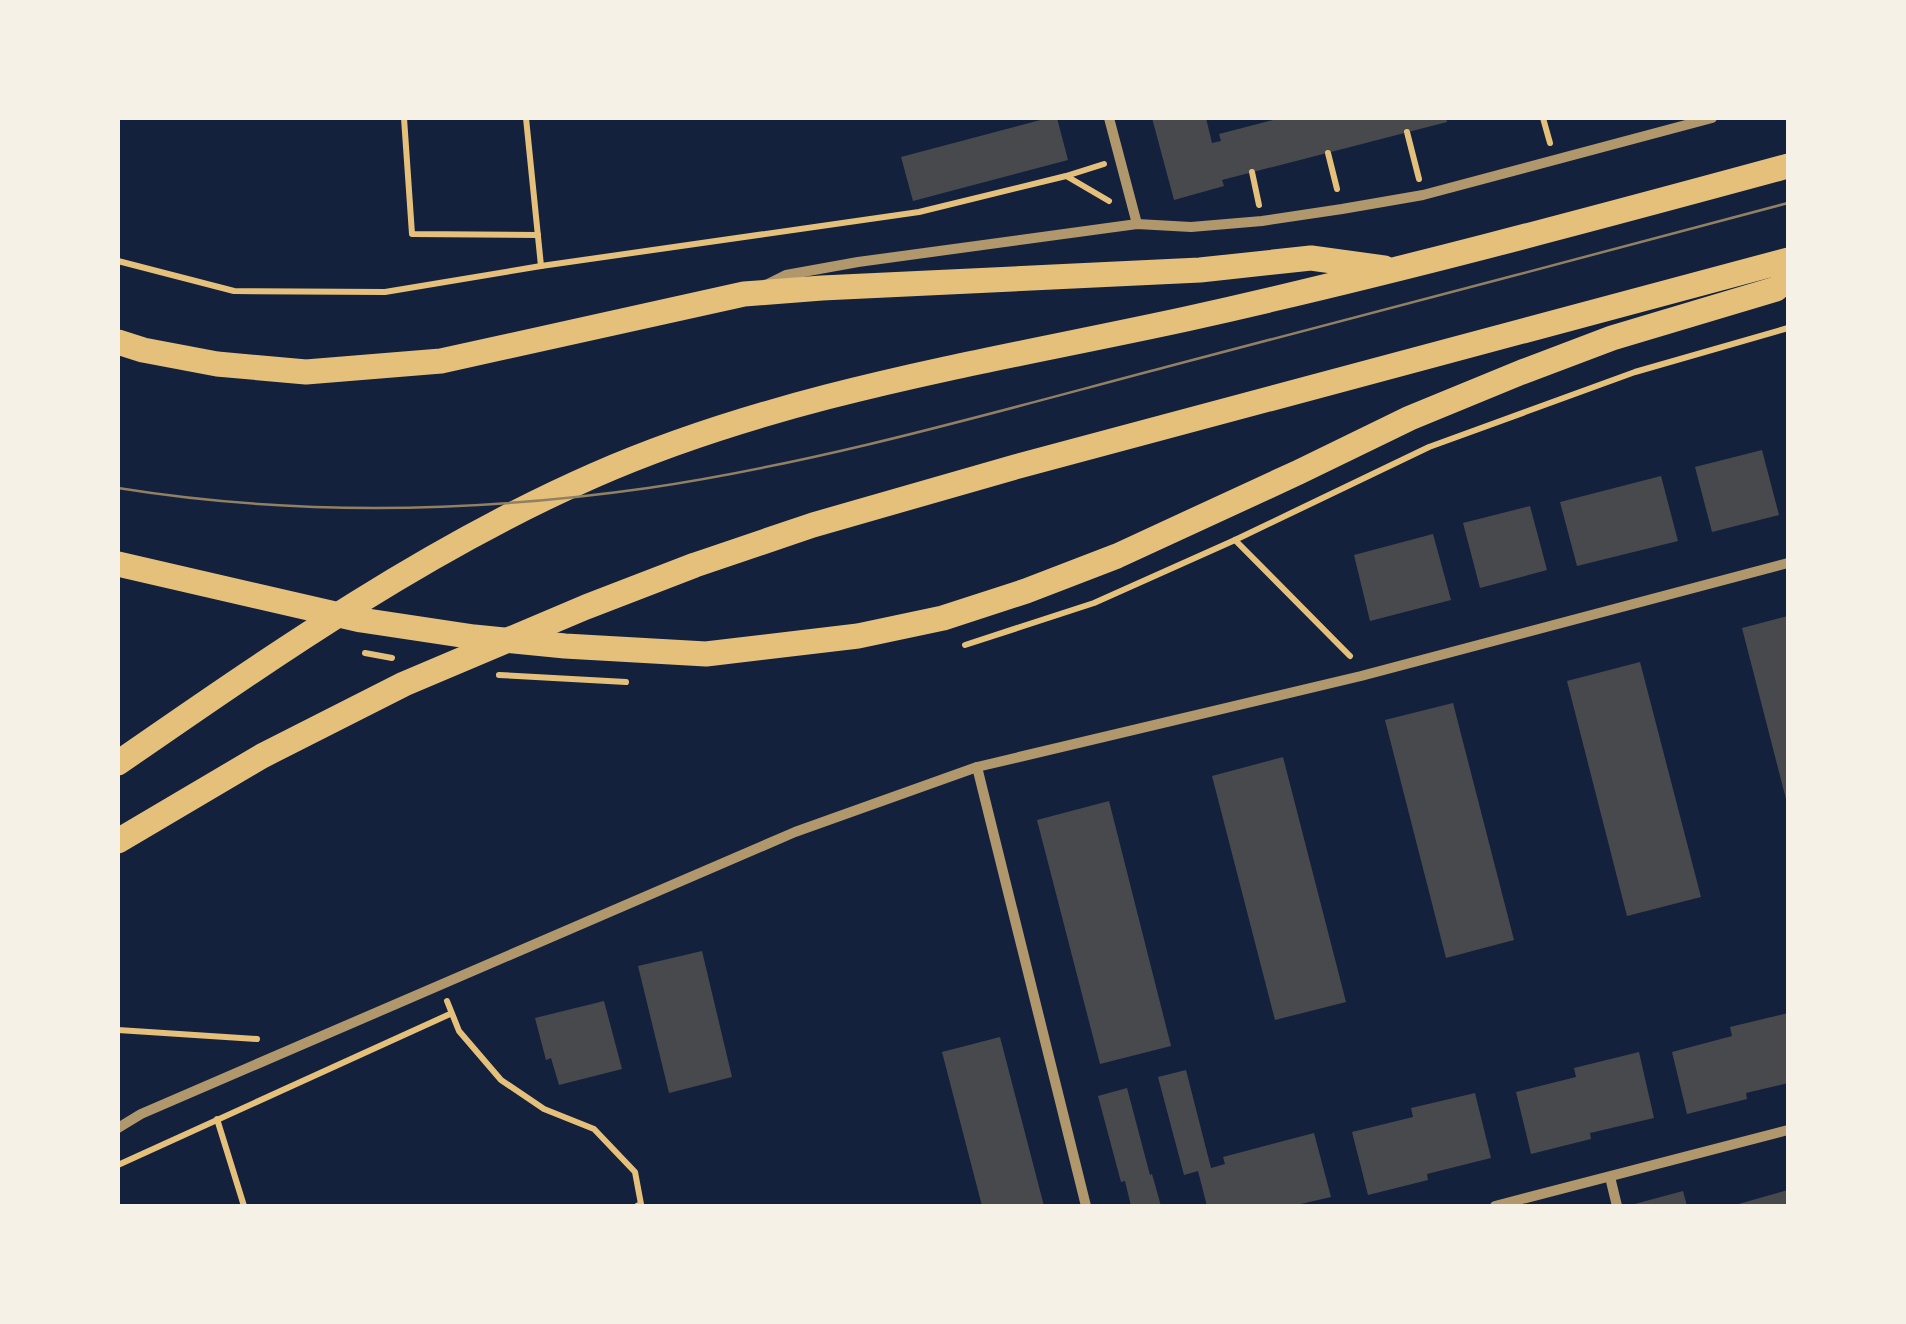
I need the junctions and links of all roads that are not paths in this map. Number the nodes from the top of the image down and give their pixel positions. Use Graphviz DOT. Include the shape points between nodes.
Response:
graph roads {
  1 [pos="1108,118"];
  2 [pos="1712,118"];
  3 [pos="1788,166"];
  4 [pos="1137,224"];
  5 [pos="1788,260"];
  6 [pos="1394,270"];
  7 [pos="1788,279"];
  8 [pos="744,294"];
  9 [pos="118,342"];
  10 [pos="118,564"];
  11 [pos="1788,564"];
  12 [pos="118,763"];
  13 [pos="977,767"];
  14 [pos="118,841"];
  15 [pos="141,1114"];
  16 [pos="118,1120"];
  17 [pos="118,1128"];
  18 [pos="1788,1130"];
  19 [pos="1610,1177"];
  20 [pos="1086,1206"];
  21 [pos="1495,1206"];
  22 [pos="1617,1206"];
  1 -- 4 [label="street"];
  2 -- 4 [label="street" via="1342,209 1191,227"];
  3 -- 6 [label="highway"];
  4 -- 8 [label="street" via="858,262 786,276"];
  5 -- 14 [label="highway" via="1142,432 694,565 404,684 262,756"];
  6 -- 8 [label="highway" via="1311,258"];
  6 -- 12 [label="highway" via="844,392 663,449 484,530 389,583"];
  7 -- 10 [label="highway" via="1776,289 1506,378 1026,592 858,636 706,654 547,645 361,620"];
  8 -- 9 [label="highway" via="441,362 364,368 306,372 217,364"];
  11 -- 13 [label="street"];
  13 -- 15 [label="street" via="795,832"];
  13 -- 20 [label="street"];
  15 -- 16 [label="street"];
  15 -- 17 [label="street"];
  18 -- 19 [label="street"];
  19 -- 21 [label="street"];
  19 -- 22 [label="street"];
}
